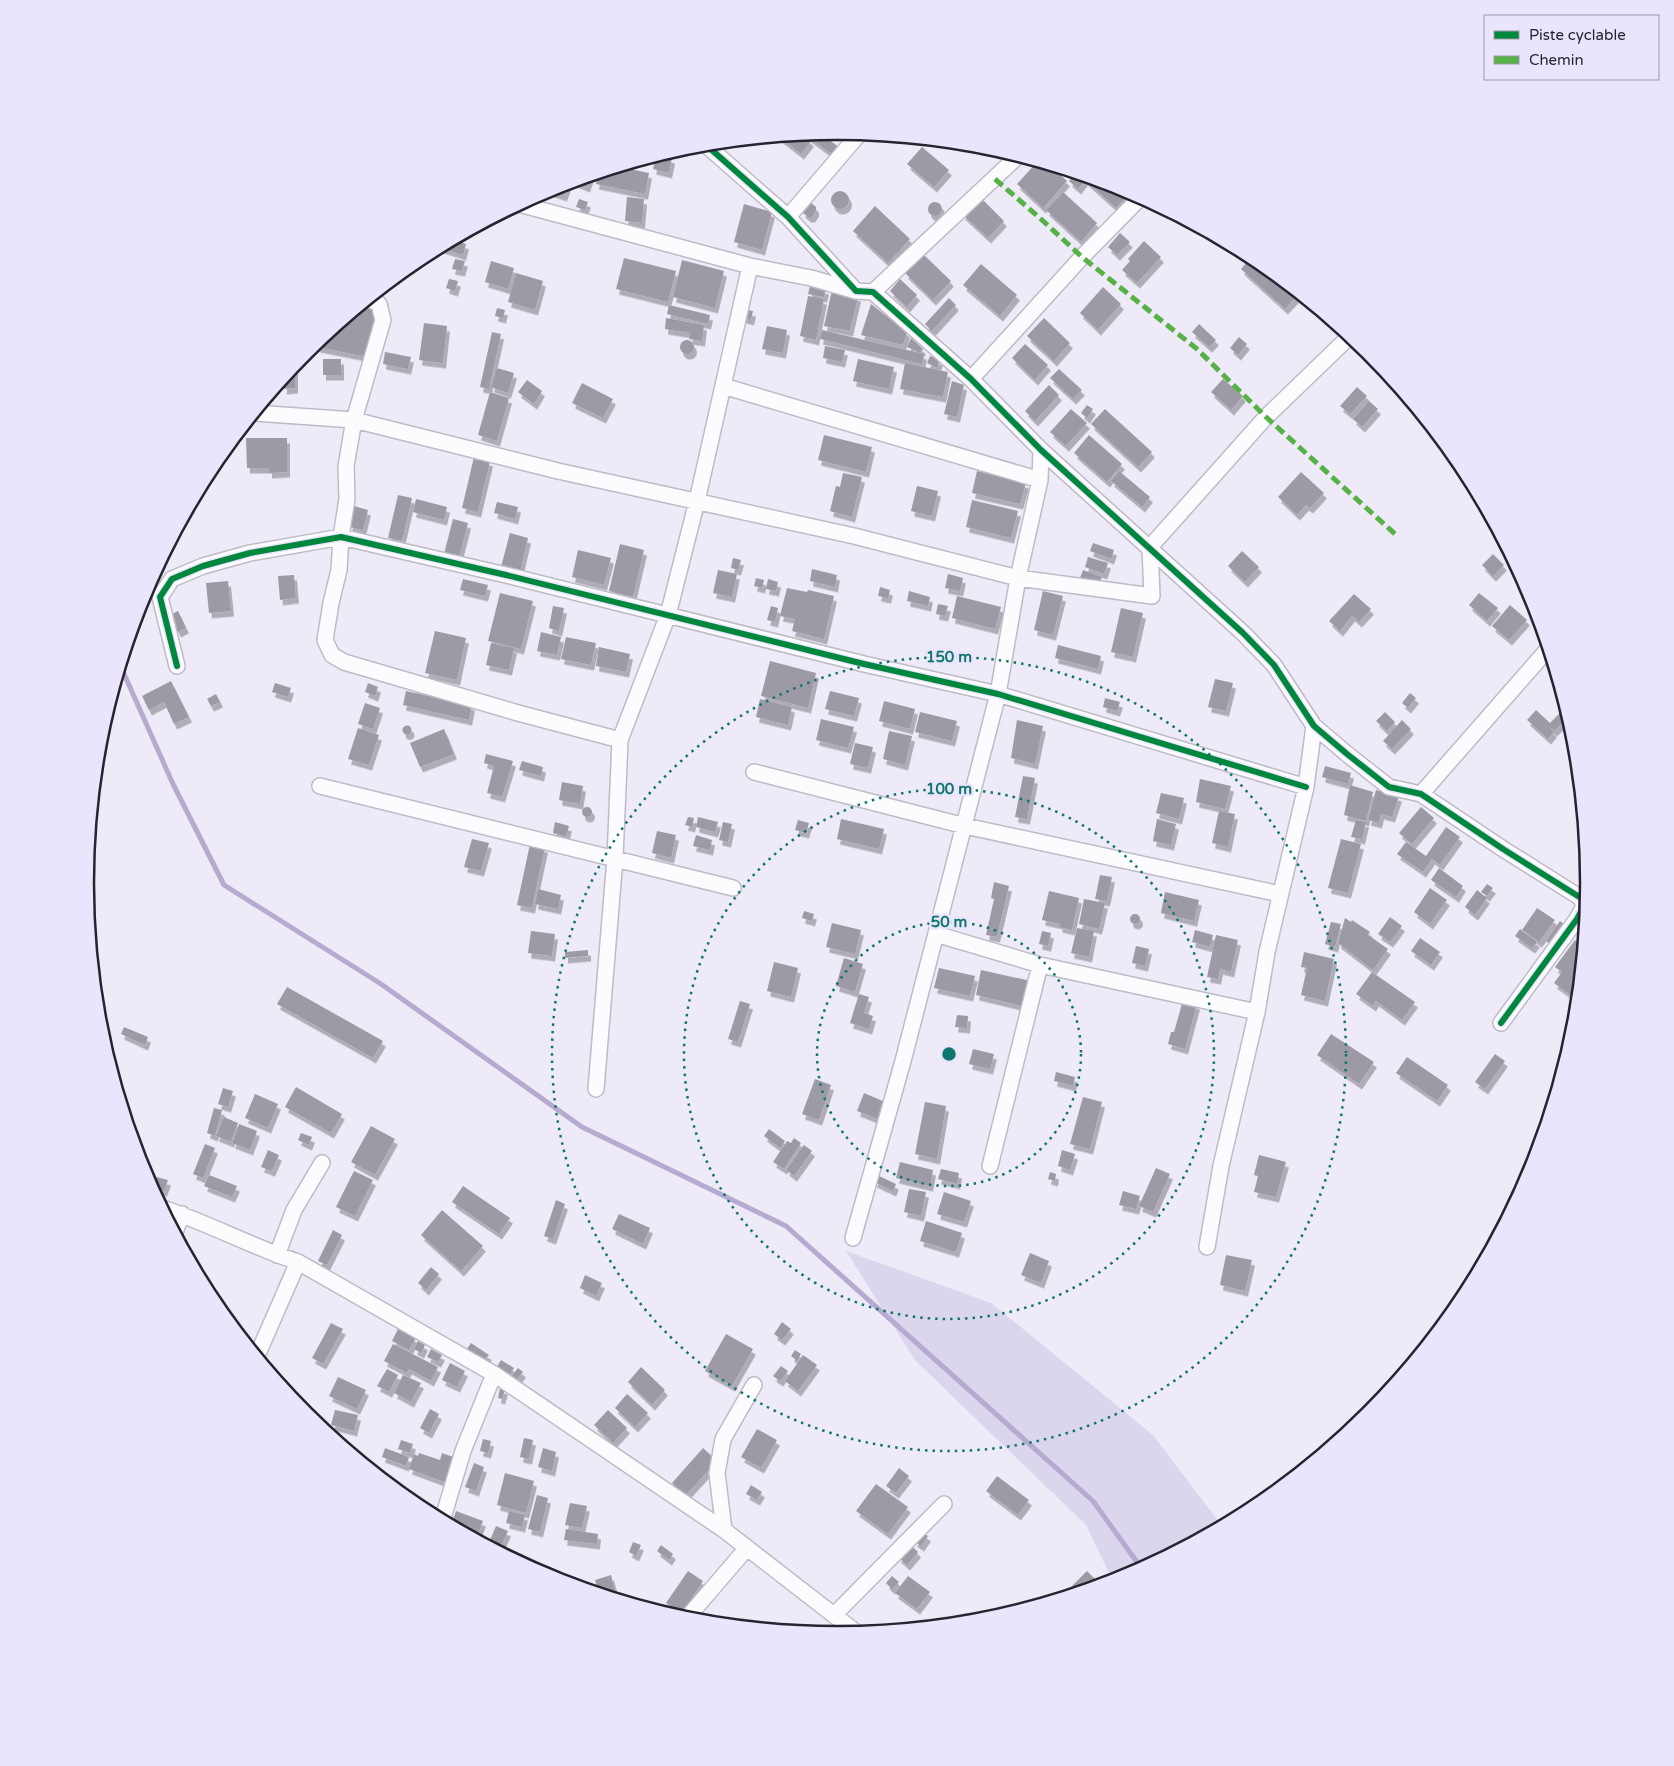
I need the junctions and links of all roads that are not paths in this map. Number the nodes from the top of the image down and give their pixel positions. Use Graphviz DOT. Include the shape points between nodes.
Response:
graph roads {
  1 [pos="854,140"];
  2 [pos="713,150"];
  3 [pos="1013,161"];
  4 [pos="1136,202"];
  5 [pos="529,207"];
  6 [pos="788,217"];
  7 [pos="750,266"];
  8 [pos="856,291"];
  9 [pos="873,292"];
  10 [pos="374,302"];
  11 [pos="1345,341"];
  12 [pos="971,379"];
  13 [pos="723,386"];
  14 [pos="261,414"];
  15 [pos="354,420"];
  16 [pos="1040,450"];
  17 [pos="1040,480"];
  18 [pos="697,501"];
  19 [pos="341,536"];
  20 [pos="1150,547"];
  21 [pos="1018,578"];
  22 [pos="668,615"];
  23 [pos="1544,654"];
  24 [pos="177,666"];
  25 [pos="998,694"];
  26 [pos="1314,726"];
  27 [pos="620,740"];
  28 [pos="754,772"];
  29 [pos="320,786"];
  30 [pos="1306,787"];
  31 [pos="1421,794"];
  32 [pos="965,826"];
  33 [pos="616,858"];
  34 [pos="733,888"];
  35 [pos="1280,894"];
  36 [pos="1580,897"];
  37 [pos="1579,913"];
  38 [pos="936,934"];
  39 [pos="1040,965"];
  40 [pos="1257,1012"];
  41 [pos="1501,1023"];
  42 [pos="596,1090"];
  43 [pos="322,1163"];
  44 [pos="990,1166"];
  45 [pos="169,1210"];
  46 [pos="182,1214"];
  47 [pos="177,1226"];
  48 [pos="853,1238"];
  49 [pos="1207,1247"];
  50 [pos="277,1255"];
  51 [pos="298,1262"];
  52 [pos="259,1350"];
  53 [pos="494,1374"];
  54 [pos="754,1384"];
  55 [pos="944,1504"];
  56 [pos="444,1514"];
  57 [pos="724,1530"];
  58 [pos="747,1548"];
  59 [pos="692,1612"];
  60 [pos="834,1614"];
  61 [pos="848,1626"];
  1 -- 6 [label="street"];
  2 -- 6 [label="street"];
  3 -- 9 [label="street"];
  4 -- 12 [label="street"];
  5 -- 7 [label="street"];
  6 -- 8 [label="street"];
  7 -- 8 [label="street"];
  7 -- 13 [label="street"];
  8 -- 9 [label="street"];
  9 -- 12 [label="street"];
  10 -- 15 [label="street" via="379,304 383,320"];
  11 -- 20 [label="street" via="1266,417"];
  12 -- 16 [label="street"];
  13 -- 17 [label="street"];
  13 -- 18 [label="street"];
  14 -- 15 [label="street"];
  15 -- 18 [label="street"];
  15 -- 19 [label="street" via="346,466 347,499"];
  16 -- 17 [label="street"];
  16 -- 20 [label="street"];
  17 -- 21 [label="street"];
  18 -- 21 [label="street" via="854,536"];
  18 -- 22 [label="street"];
  19 -- 22 [label="street"];
  19 -- 24 [label="street" via="250,553 203,566 172,579 160,596"];
  19 -- 27 [label="street" via="339,570 325,640 332,655 344,662 499,708"];
  20 -- 21 [label="street" via="1152,596"];
  20 -- 26 [label="street" via="1274,665"];
  21 -- 25 [label="street"];
  22 -- 25 [label="street"];
  22 -- 27 [label="street"];
  23 -- 31 [label="street"];
  25 -- 30 [label="street"];
  25 -- 32 [label="street"];
  26 -- 30 [label="street"];
  26 -- 31 [label="street" via="1389,787"];
  27 -- 33 [label="street"];
  28 -- 32 [label="street"];
  29 -- 33 [label="street"];
  30 -- 35 [label="street"];
  31 -- 36 [label="street"];
  32 -- 35 [label="street"];
  32 -- 38 [label="street"];
  33 -- 34 [label="street"];
  33 -- 42 [label="street"];
  35 -- 40 [label="street"];
  37 -- 41 [label="street"];
  38 -- 39 [label="street"];
  38 -- 48 [label="street"];
  39 -- 40 [label="street"];
  39 -- 44 [label="street"];
  40 -- 49 [label="street" via="1221,1166"];
  43 -- 50 [label="street" via="294,1210"];
  45 -- 46 [label="street"];
  46 -- 47 [label="street"];
  46 -- 50 [label="street"];
  50 -- 51 [label="street"];
  51 -- 52 [label="street"];
  51 -- 53 [label="street"];
  53 -- 56 [label="street" via="463,1451"];
  53 -- 57 [label="street"];
  54 -- 57 [label="street" via="723,1439 717,1473"];
  55 -- 60 [label="street"];
  57 -- 58 [label="street"];
  58 -- 59 [label="street"];
  58 -- 60 [label="street"];
  60 -- 61 [label="street"];
}
